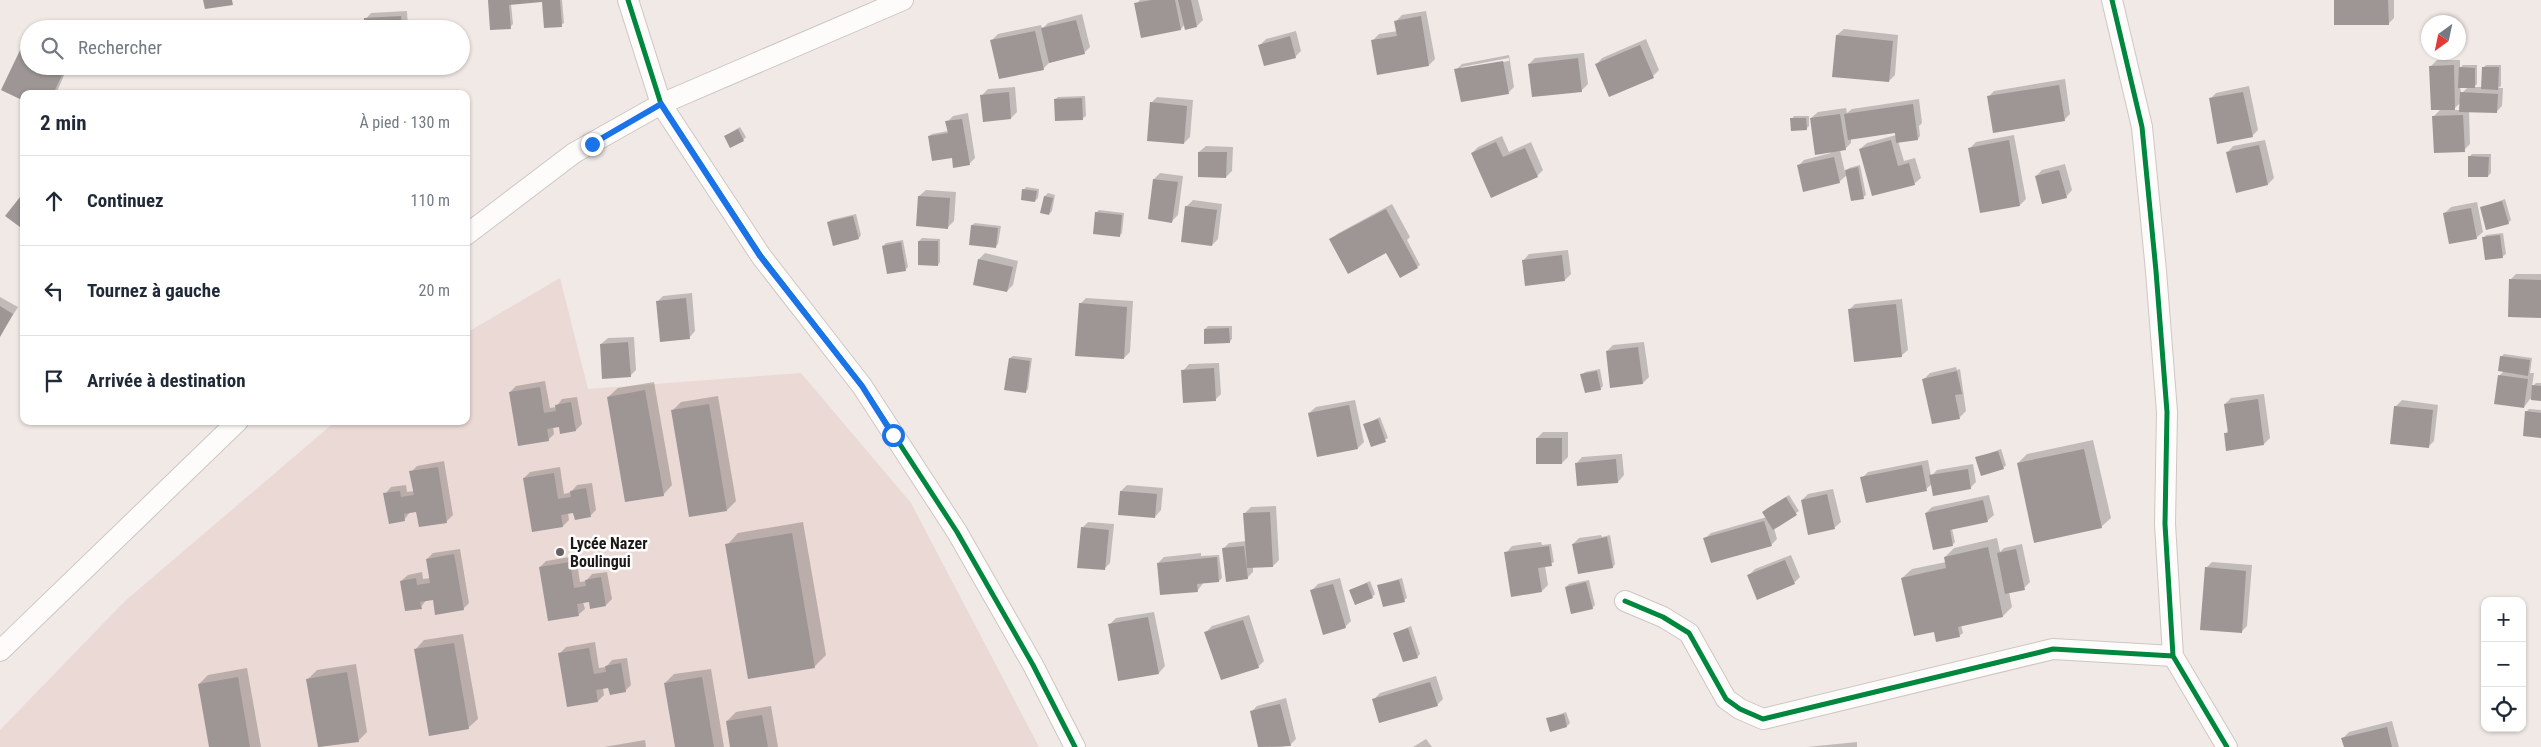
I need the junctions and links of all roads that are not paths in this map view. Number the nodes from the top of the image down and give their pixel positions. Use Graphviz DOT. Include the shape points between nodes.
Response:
graph roads {
  1 [pos="628,0"];
  2 [pos="903,0"];
  3 [pos="2112,0"];
  4 [pos="661,104"];
  5 [pos="470,232"];
  6 [pos="234,425"];
  7 [pos="1625,602"];
  8 [pos="0,651"];
  9 [pos="2173,656"];
  10 [pos="1075,747"];
  11 [pos="2227,747"];
  1 -- 4 [label="street"];
  2 -- 4 [label="street"];
  3 -- 9 [label="street" via="2142,127 2155,261 2167,412 2165,524"];
  4 -- 5 [label="street" via="574,153"];
  4 -- 10 [label="street" via="760,256 862,386 956,532 1033,665"];
  6 -- 8 [label="street"];
  7 -- 9 [label="street" via="1663,617 1689,633 1726,698 1740,709 1763,719 2053,649"];
  9 -- 11 [label="street"];
}
